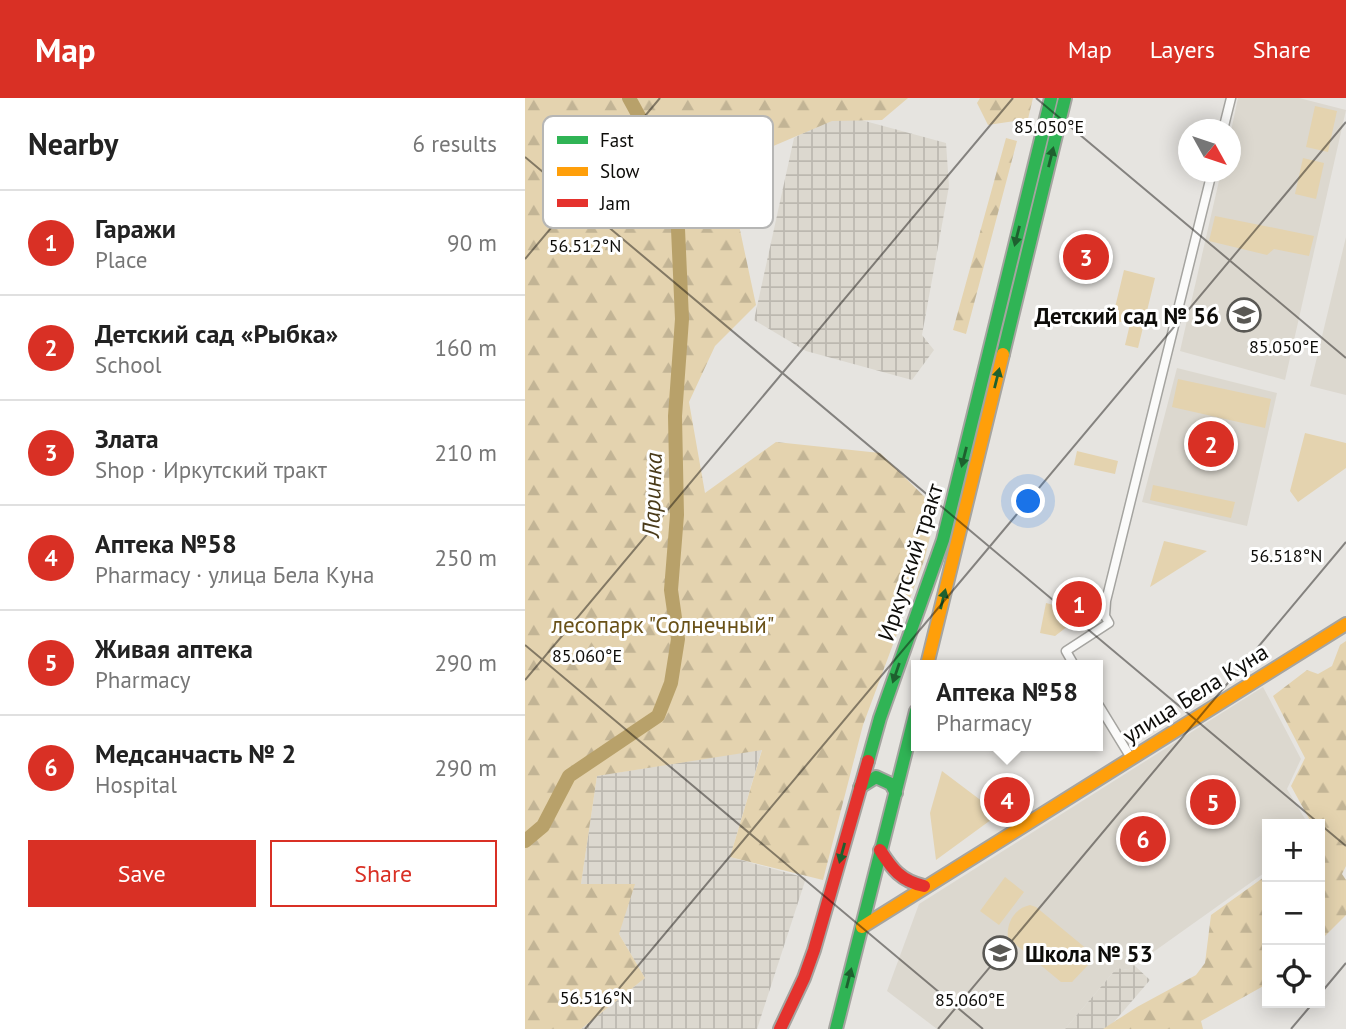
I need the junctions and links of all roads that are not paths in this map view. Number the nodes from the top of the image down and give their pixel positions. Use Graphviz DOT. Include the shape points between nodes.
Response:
graph roads {
  1 [pos="1051,98"];
  2 [pos="1065,98"];
  3 [pos="1231,98"];
  4 [pos="1226,119"];
  5 [pos="1210,182"];
  6 [pos="1346,624"];
  7 [pos="928,660"];
  8 [pos="1071,660"];
  9 [pos="1103,712"];
  10 [pos="911,732"];
  11 [pos="1131,758"];
  12 [pos="860,787"];
  13 [pos="896,793"];
  14 [pos="880,850"];
  15 [pos="924,887"];
  16 [pos="862,928"];
  17 [pos="780,1029"];
  18 [pos="836,1029"];
  1 -- 12 [label="main road, Иркутский тракт, one-way" via="943,540"];
  7 -- 2 [label="main road, Иркутский тракт, one-way"];
  3 -- 4 [label="street"];
  5 -- 8 [label="street" via="1106,601 1109,623 1066,651"];
  6 -- 11 [label="main road, улица Бела Куна"];
  9 -- 11 [label="street"];
  10 -- 13 [label="main road"];
  11 -- 15 [label="main road, улица Бела Куна"];
  12 -- 13 [label="main road" via="876,777 891,784"];
  12 -- 17 [label="main road, Иркутский тракт, one-way" via="814,950"];
  13 -- 14 [label="main road"];
  14 -- 15 [label="main road" via="907,884"];
  14 -- 16 [label="main road"];
  15 -- 16 [label="main road, улица Бела Куна"];
  18 -- 16 [label="main road, one-way"];
}
